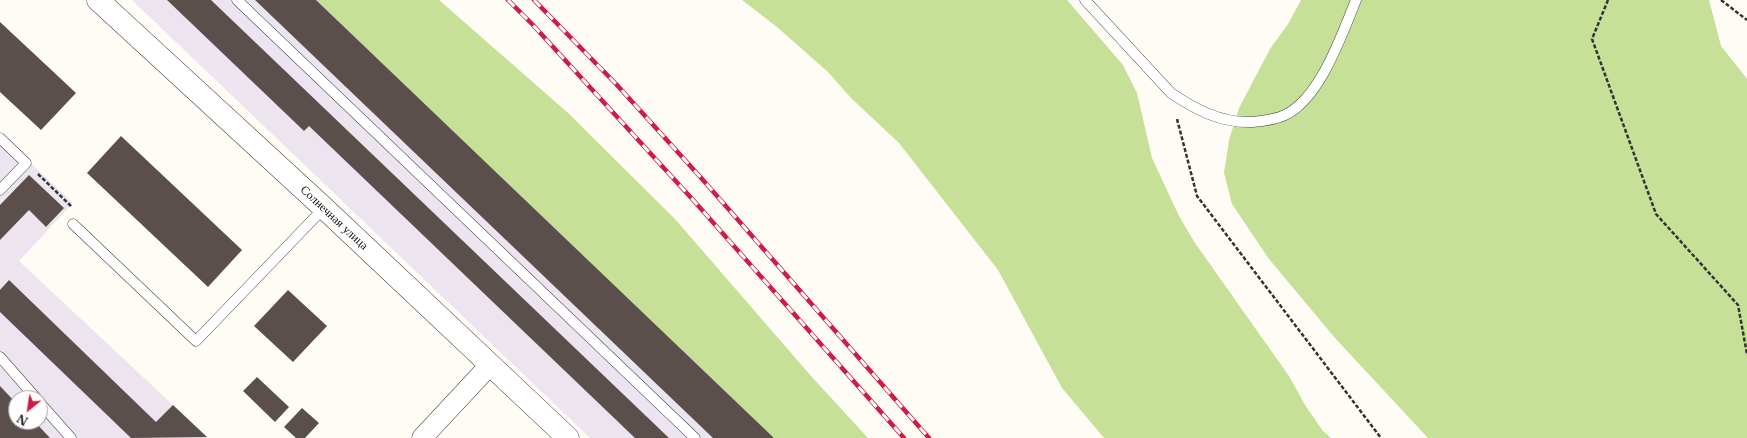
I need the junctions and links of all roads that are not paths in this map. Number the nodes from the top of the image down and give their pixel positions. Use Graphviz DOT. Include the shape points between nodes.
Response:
graph roads {
  1 [pos="98,0"];
  2 [pos="236,0"];
  3 [pos="1085,0"];
  4 [pos="1356,0"];
  5 [pos="0,138"];
  6 [pos="0,190"];
  7 [pos="324,208"];
  8 [pos="73,224"];
  9 [pos="0,357"];
  10 [pos="490,365"];
  11 [pos="29,390"];
  12 [pos="48,412"];
  13 [pos="71,438"];
  14 [pos="422,438"];
  15 [pos="568,438"];
  16 [pos="695,438"];
  1 -- 7 [label="street, Солнечная улица"];
  2 -- 16 [label="lane"];
  3 -- 4 [label="lane" via="1170,93 1216,117 1237,122 1264,121 1285,115 1300,104 1316,86"];
  5 -- 6 [label="lane" via="26,163"];
  7 -- 8 [label="lane" via="196,341"];
  7 -- 10 [label="street, Солнечная улица"];
  9 -- 11 [label="lane"];
  10 -- 14 [label="street"];
  10 -- 15 [label="street, Солнечная улица"];
  12 -- 13 [label="lane"];
}
